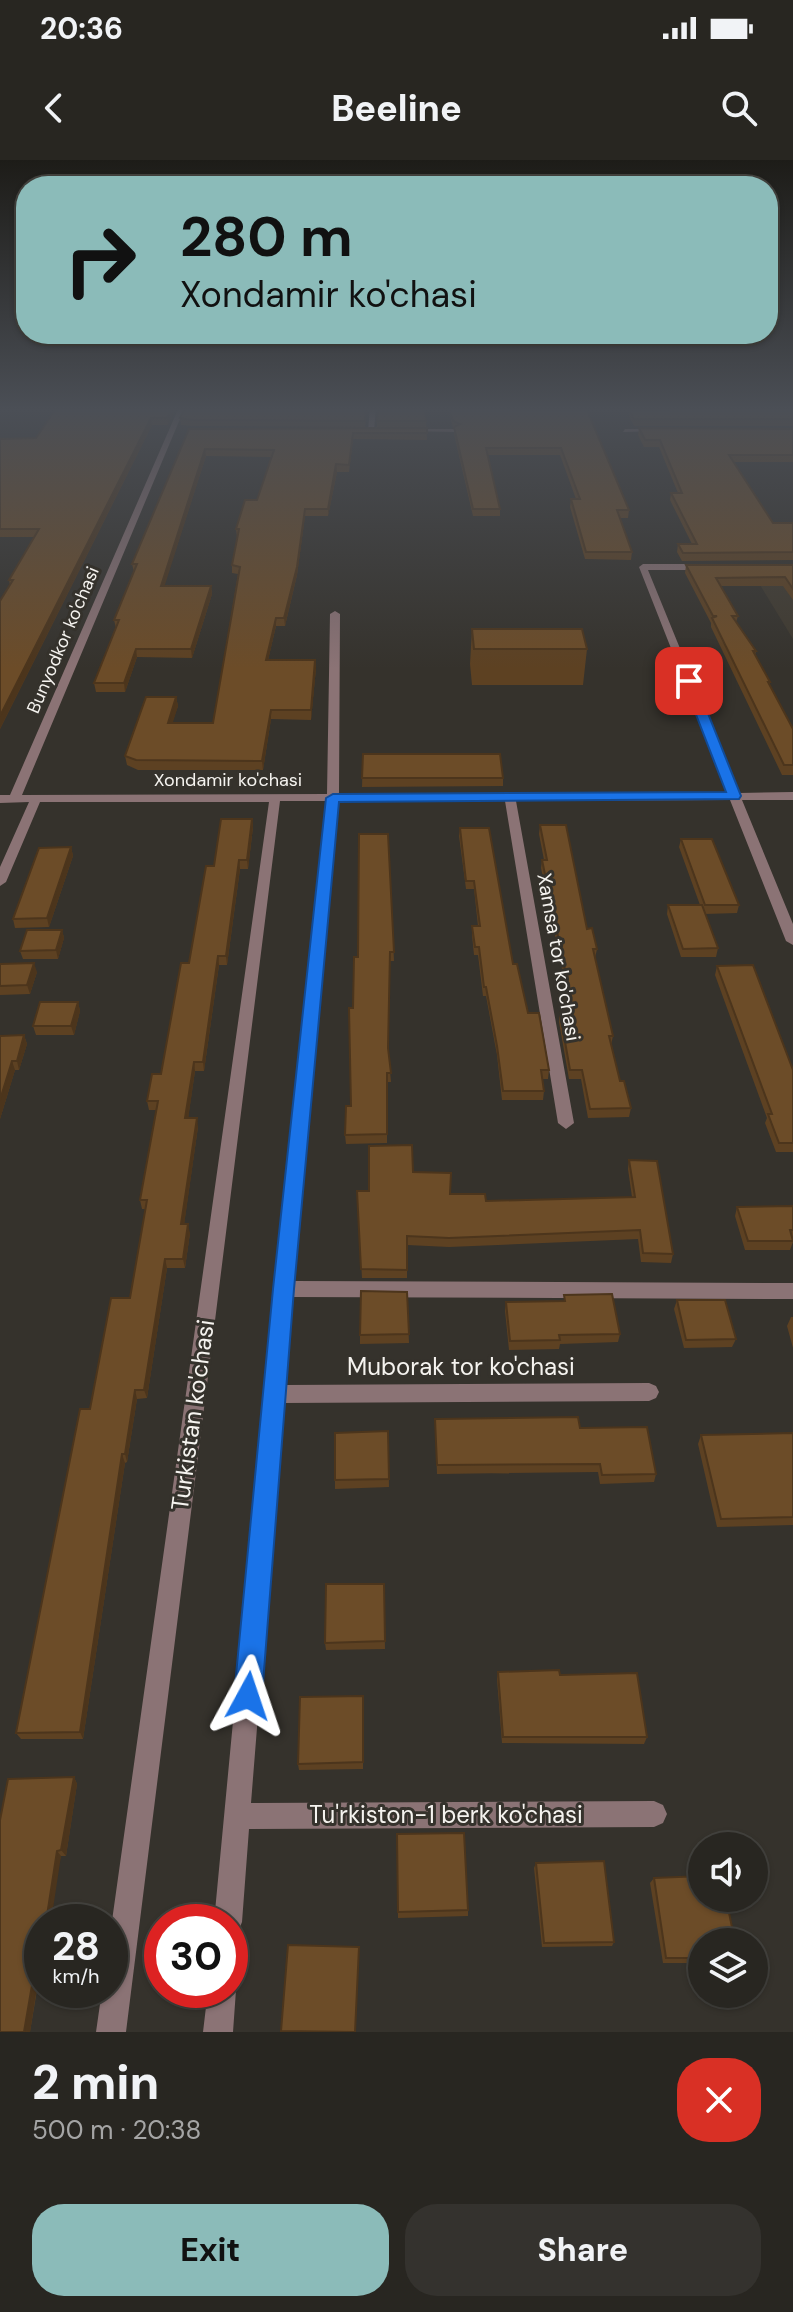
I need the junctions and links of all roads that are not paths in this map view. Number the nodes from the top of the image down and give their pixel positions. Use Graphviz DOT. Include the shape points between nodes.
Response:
graph roads {
  1 [pos="144,494"];
  2 [pos="718,567"];
  3 [pos="335,614"];
  4 [pos="734,796"];
  5 [pos="793,796"];
  6 [pos="15,798"];
  7 [pos="275,798"];
  8 [pos="333,798"];
  9 [pos="510,798"];
  10 [pos="0,799"];
  11 [pos="36,799"];
  12 [pos="0,882"];
  13 [pos="793,941"];
  14 [pos="566,1123"];
  15 [pos="283,1289"];
  16 [pos="793,1291"];
  17 [pos="649,1392"];
  18 [pos="274,1394"];
  19 [pos="654,1814"];
  20 [pos="238,1816"];
  21 [pos="230,1904"];
  22 [pos="220,2008"];
  23 [pos="111,2032"];
  24 [pos="218,2032"];
  1 -- 6 [label="street, Bunyodkor ko'chasi"];
  2 -- 4 [label="street" via="643,567"];
  3 -- 8 [label="street"];
  4 -- 5 [label="street, Xondamir ko'chasi"];
  4 -- 9 [label="street, Xondamir ko'chasi"];
  4 -- 13 [label="street"];
  6 -- 10 [label="street, Xondamir ko'chasi"];
  6 -- 11 [label="street, Xondamir ko'chasi"];
  7 -- 8 [label="street, Xondamir ko'chasi"];
  7 -- 11 [label="street, Xondamir ko'chasi"];
  7 -- 23 [label="street, Turkistan ko'chasi"];
  8 -- 9 [label="street, Xondamir ko'chasi"];
  8 -- 15 [label="street"];
  9 -- 14 [label="street, Xamsa tor ko'chasi"];
  11 -- 12 [label="street"];
  15 -- 16 [label="street"];
  15 -- 18 [label="street"];
  17 -- 18 [label="street, Muborak tor ko'chasi"];
  18 -- 20 [label="street"];
  19 -- 20 [label="street, Tu'rkiston-1 berk ko'chasi"];
  20 -- 21 [label="street"];
  22 -- 24 [label="street"];
}
